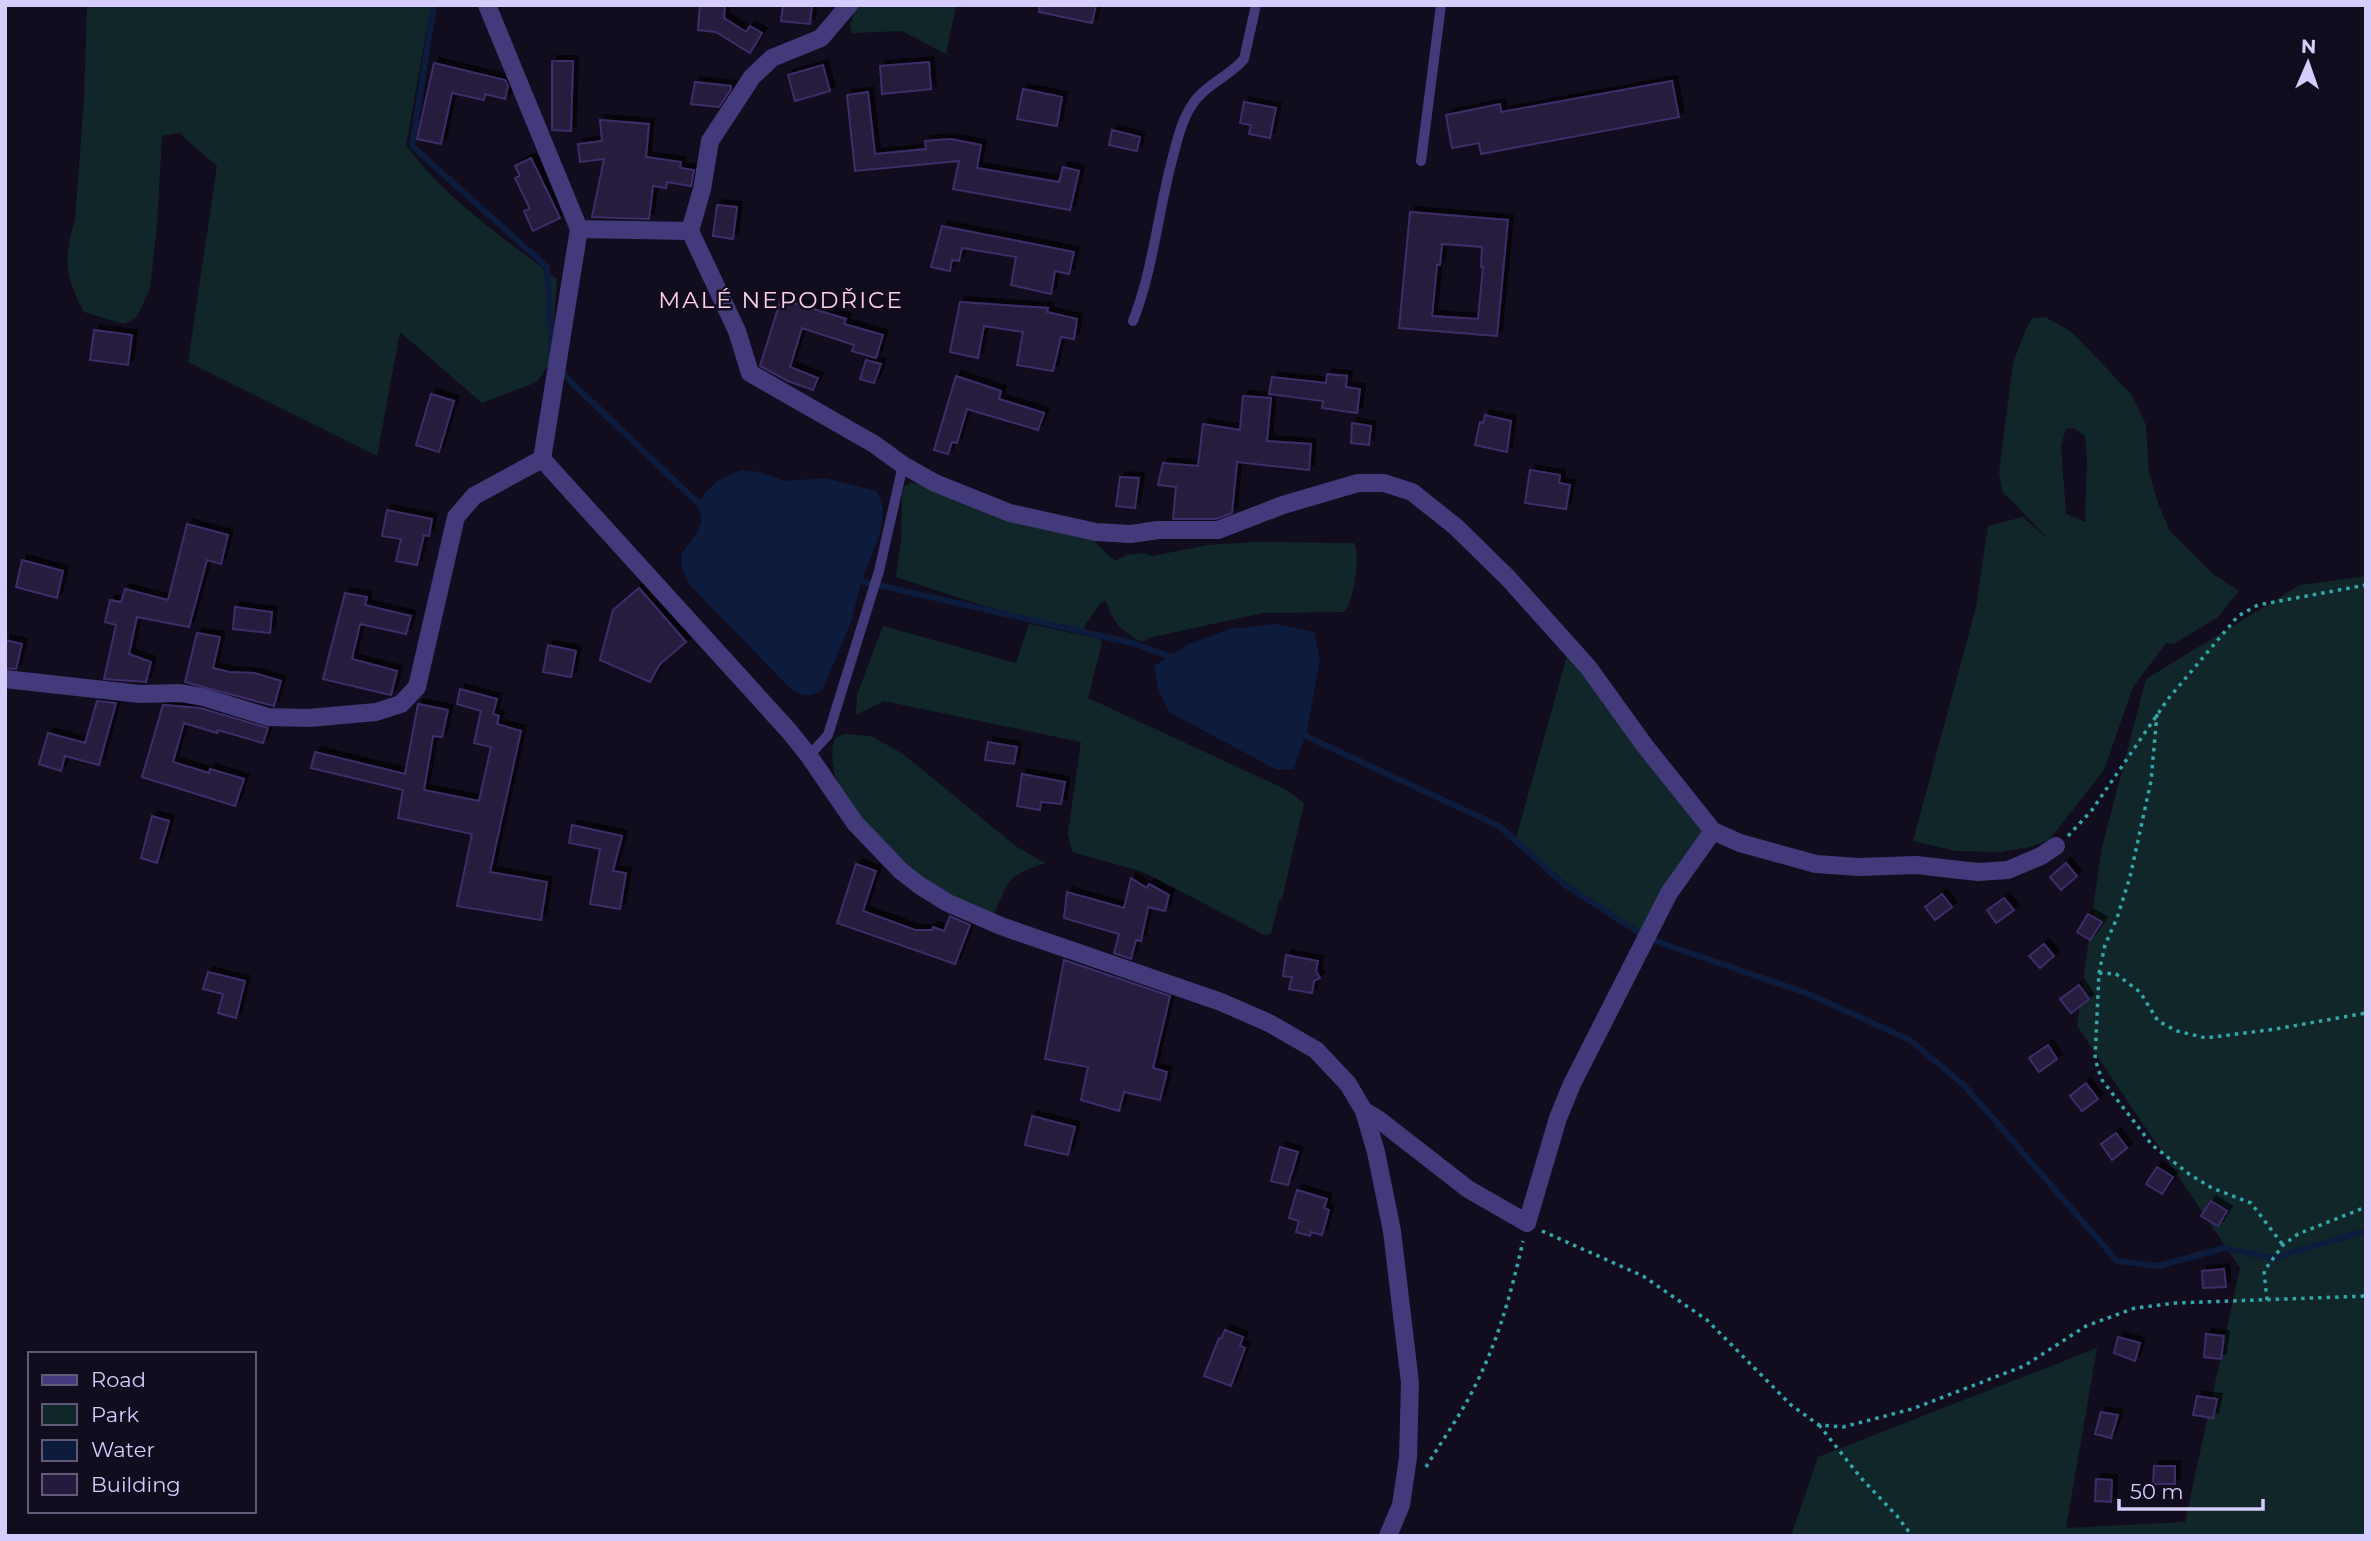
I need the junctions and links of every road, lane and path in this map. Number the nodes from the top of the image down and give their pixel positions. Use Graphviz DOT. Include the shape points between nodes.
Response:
graph roads {
  1 [pos="487,5"];
  2 [pos="849,5"];
  3 [pos="1256,5"];
  4 [pos="1441,5"];
  5 [pos="1422,161"];
  6 [pos="579,229"];
  7 [pos="690,231"];
  8 [pos="1133,321"];
  9 [pos="542,459"];
  10 [pos="903,465"];
  11 [pos="2366,585"];
  12 [pos="5,679"];
  13 [pos="2157,714"];
  14 [pos="808,756"];
  15 [pos="1713,831"];
  16 [pos="2056,846"];
  17 [pos="2099,973"];
  18 [pos="2366,1013"];
  19 [pos="1364,1111"];
  20 [pos="2366,1207"];
  21 [pos="1527,1223"];
  22 [pos="2283,1245"];
  23 [pos="2366,1296"];
  24 [pos="2267,1300"];
  25 [pos="1819,1426"];
  26 [pos="1421,1475"];
  27 [pos="1388,1536"];
  28 [pos="1912,1536"];
  1 -- 6 [label="street"];
  2 -- 7 [label="street" via="821,38 772,58 752,77 710,141"];
  3 -- 8 [label="lane" via="1244,59 1200,95 1186,116"];
  4 -- 5 [label="lane"];
  6 -- 7 [label="street"];
  6 -- 9 [label="street"];
  7 -- 10 [label="street" via="737,331 750,373"];
  9 -- 12 [label="street" via="474,496 456,517 417,687 401,704 376,712 268,717 180,693 140,694"];
  9 -- 14 [label="street"];
  10 -- 14 [label="lane" via="879,571 828,735"];
  10 -- 15 [label="street" via="1010,513 1096,532 1131,534 1218,530 1283,505 1369,482 1412,492 1508,578 1579,657"];
  11 -- 13 [label="path" via="2258,605 2238,615"];
  13 -- 16 [label="path" via="2092,810"];
  13 -- 17 [label="path" via="2151,781 2130,877"];
  14 -- 19 [label="street" via="855,823 919,885 1001,926 1269,1023 1316,1050 1348,1084"];
  15 -- 16 [label="street" via="1816,864 1859,867 2008,870"];
  15 -- 21 [label="street" via="1669,893 1572,1084"];
  17 -- 18 [label="path" via="2116,974 2140,992 2158,1020 2177,1031 2206,1038"];
  17 -- 22 [label="path" via="2095,1059 2102,1080 2152,1145 2189,1174 2251,1203"];
  19 -- 21 [label="street" via="1468,1189"];
  19 -- 27 [label="street" via="1392,1231 1410,1383 1409,1458 1401,1505"];
  20 -- 22 [label="path" via="2298,1234"];
  21 -- 25 [label="path" via="1654,1283 1707,1320 1791,1405"];
  21 -- 26 [label="path" via="1496,1341 1475,1387"];
  22 -- 24 [label="path" via="2264,1271"];
  23 -- 24 [label="path"];
  24 -- 25 [label="path" via="2135,1308 2086,1326 2024,1366 1912,1409 1843,1427"];
  25 -- 28 [label="path"];
}
